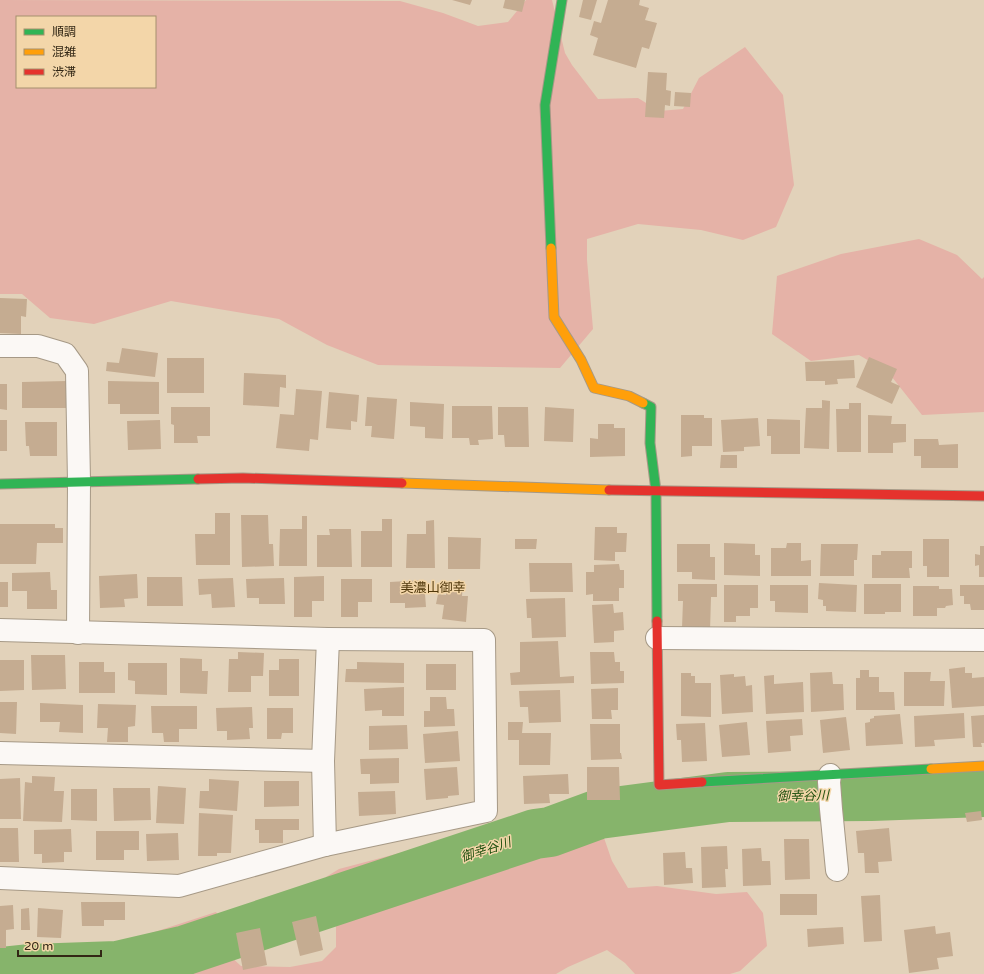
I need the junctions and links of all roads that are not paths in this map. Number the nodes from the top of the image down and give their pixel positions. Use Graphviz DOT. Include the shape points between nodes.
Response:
graph roads {
  1 [pos="562,0"];
  2 [pos="0,346"];
  3 [pos="79,482"];
  4 [pos="0,484"];
  5 [pos="656,491"];
  6 [pos="984,496"];
  7 [pos="0,630"];
  8 [pos="78,632"];
  9 [pos="657,638"];
  10 [pos="328,639"];
  11 [pos="984,640"];
  12 [pos="0,753"];
  13 [pos="323,761"];
  14 [pos="984,766"];
  15 [pos="830,778"];
  16 [pos="325,845"];
  17 [pos="837,870"];
  18 [pos="0,878"];
  1 -- 5 [label="street" via="545,105 554,317 581,360 594,388 629,396 651,407 650,443"];
  2 -- 3 [label="street" via="38,346 65,354 77,371"];
  3 -- 4 [label="street"];
  3 -- 5 [label="street" via="243,478"];
  3 -- 8 [label="street"];
  5 -- 6 [label="street"];
  5 -- 9 [label="street"];
  7 -- 8 [label="street"];
  8 -- 10 [label="street"];
  9 -- 11 [label="street"];
  9 -- 15 [label="street" via="659,785"];
  10 -- 13 [label="street"];
  10 -- 16 [label="street" via="484,640 486,811"];
  12 -- 13 [label="street"];
  13 -- 16 [label="street"];
  14 -- 15 [label="street"];
  15 -- 17 [label="street"];
  16 -- 18 [label="street" via="179,886"];
}
